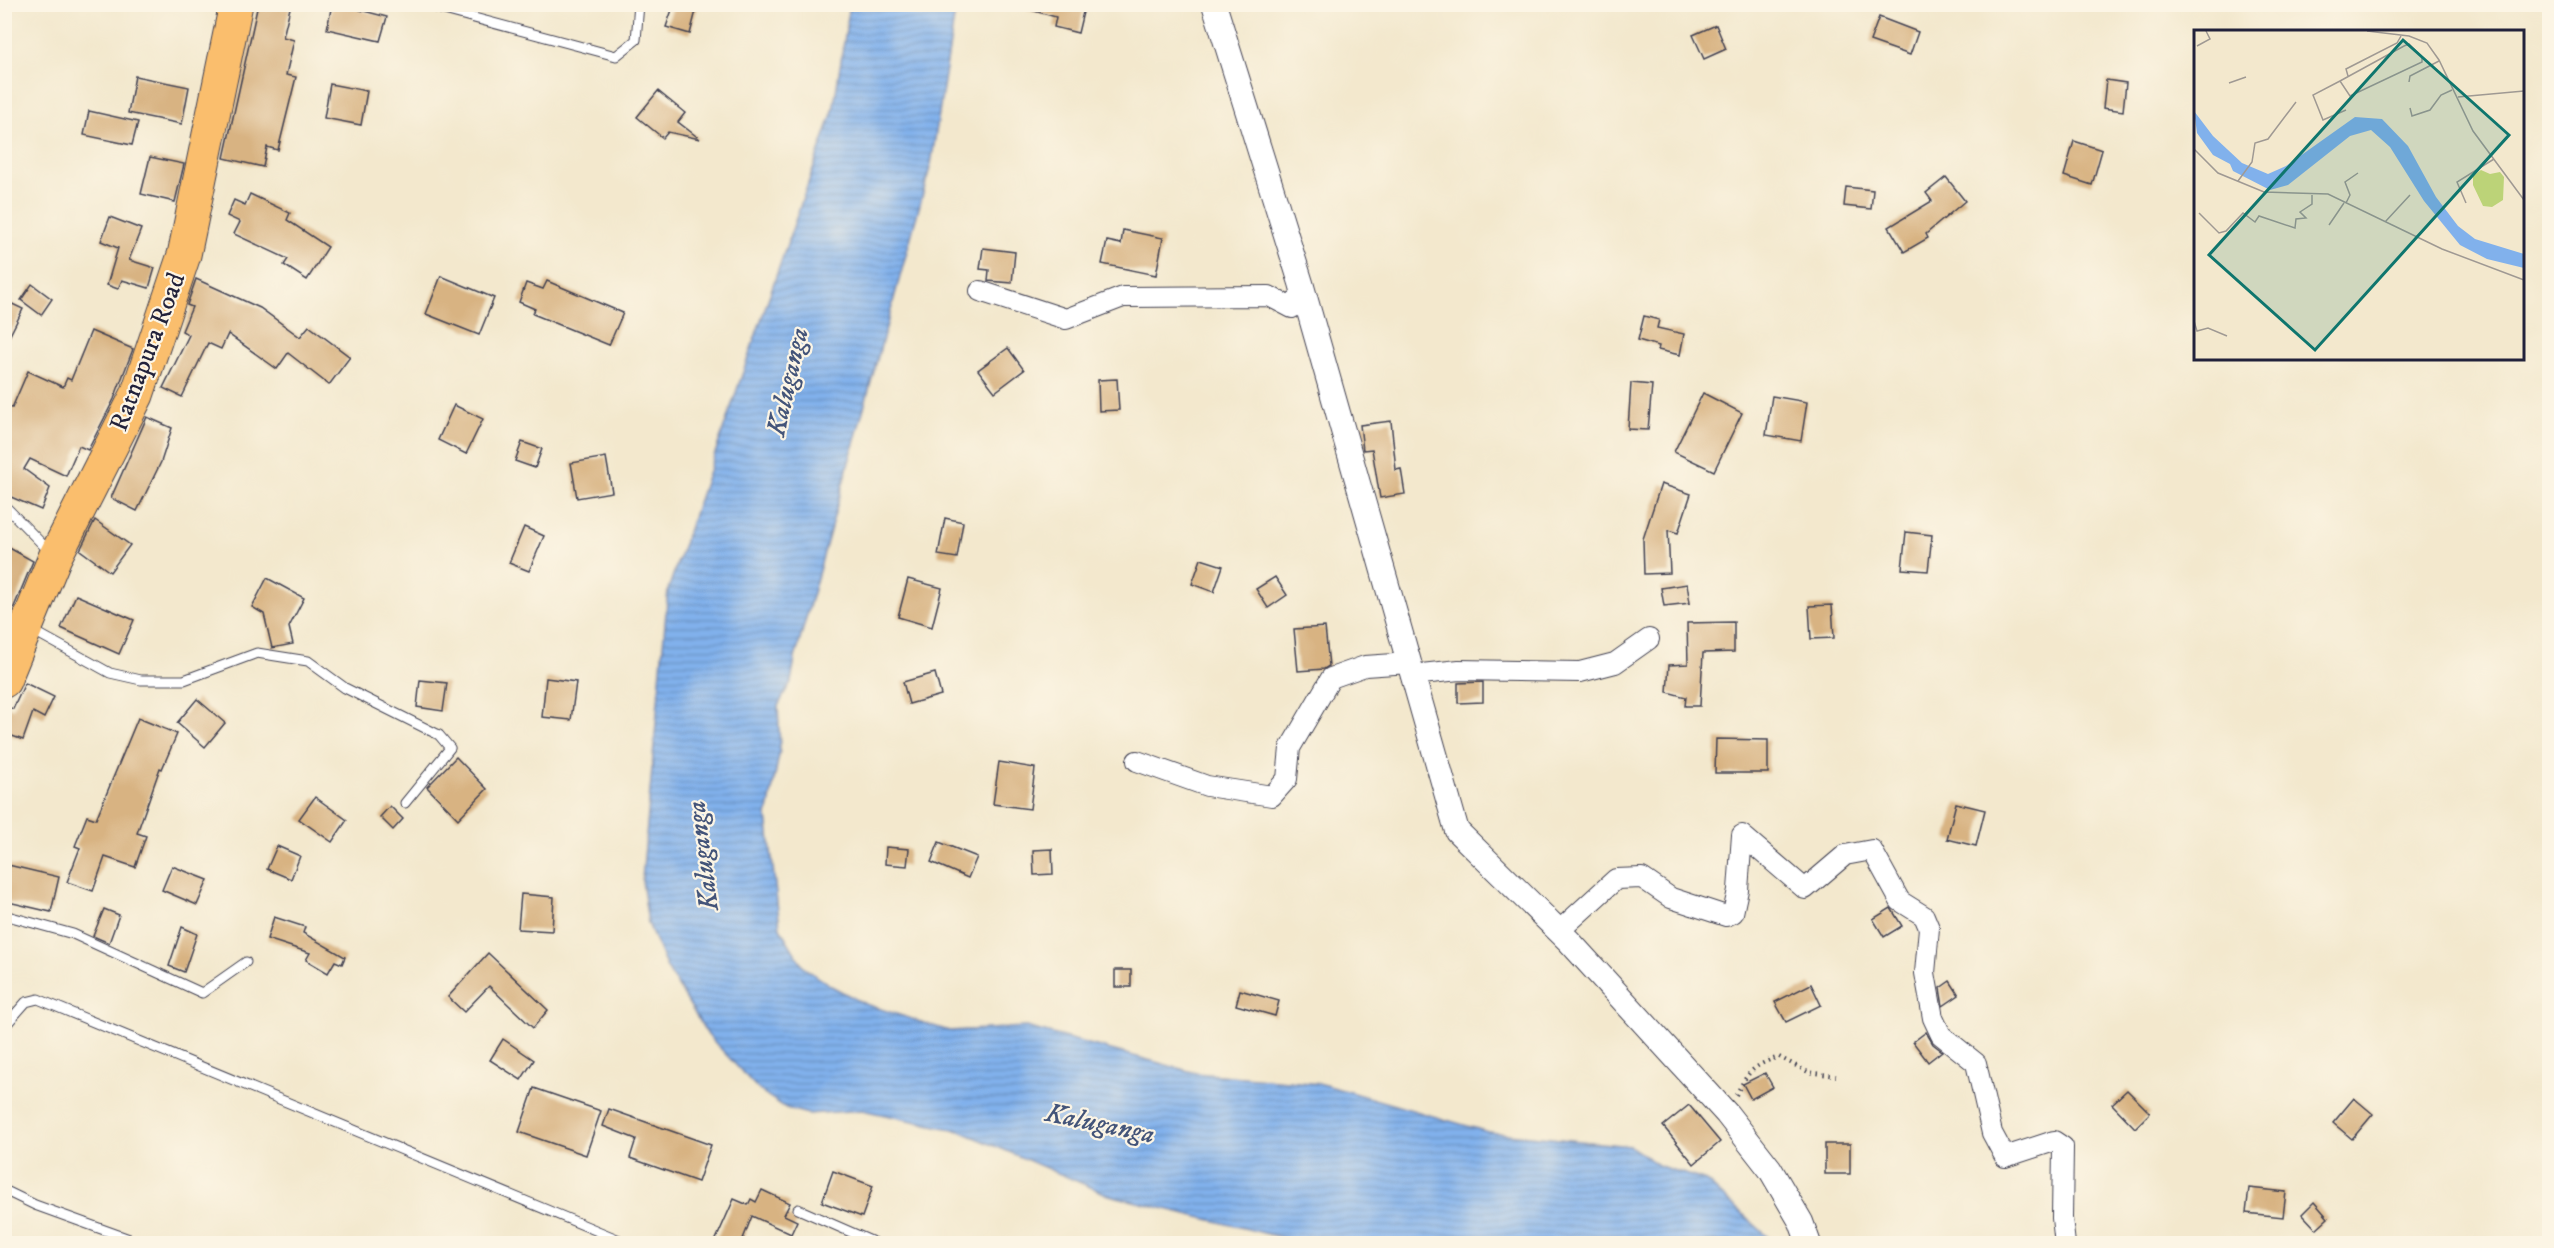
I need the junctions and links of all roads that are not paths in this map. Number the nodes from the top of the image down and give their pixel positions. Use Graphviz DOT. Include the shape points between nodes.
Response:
graph roads {
  1 [pos="236,4"];
  2 [pos="422,4"];
  3 [pos="639,4"];
  4 [pos="1214,4"];
  5 [pos="980,291"];
  6 [pos="1303,291"];
  7 [pos="4,505"];
  8 [pos="55,557"];
  9 [pos="25,626"];
  10 [pos="1649,639"];
  11 [pos="1411,669"];
  12 [pos="4,681"];
  13 [pos="1137,760"];
  14 [pos="405,803"];
  15 [pos="4,915"];
  16 [pos="1559,931"];
  17 [pos="246,962"];
  18 [pos="4,1027"];
  19 [pos="4,1190"];
  20 [pos="798,1209"];
  21 [pos="142,1244"];
  22 [pos="629,1244"];
  23 [pos="878,1244"];
  24 [pos="1809,1244"];
  25 [pos="2065,1244"];
  1 -- 8 [label="highway, Ratnapura Road" via="184,255 137,395"];
  2 -- 3 [label="lane" via="616,56 636,40"];
  4 -- 6 [label="street"];
  5 -- 6 [label="street" via="1066,319 1123,297 1269,296 1292,308"];
  6 -- 11 [label="street"];
  7 -- 8 [label="lane"];
  8 -- 9 [label="highway, Ratnapura Road"];
  9 -- 12 [label="highway, Ratnapura Road"];
  9 -- 14 [label="lane" via="110,672 141,680 184,680 257,653 308,661 345,688 439,735 450,748"];
  10 -- 11 [label="street" via="1615,663 1580,672"];
  11 -- 13 [label="street" via="1365,666 1331,678 1290,748 1287,778 1272,796 1207,786"];
  11 -- 16 [label="street" via="1457,831"];
  15 -- 17 [label="lane" via="73,934 202,993"];
  16 -- 24 [label="street" via="1726,1114 1770,1170 1802,1222"];
  16 -- 25 [label="street" via="1616,879 1642,879 1671,898 1726,916 1733,913 1742,835 1805,889 1845,855 1872,850 1900,902 1924,916 1929,928 1925,972 1933,1018 1941,1035 1976,1063 1992,1133 2006,1157 2054,1141 2063,1147"];
  18 -- 22 [label="lane" via="26,1002 38,999"];
  19 -- 21 [label="lane" via="34,1205"];
  20 -- 23 [label="lane"];
}
